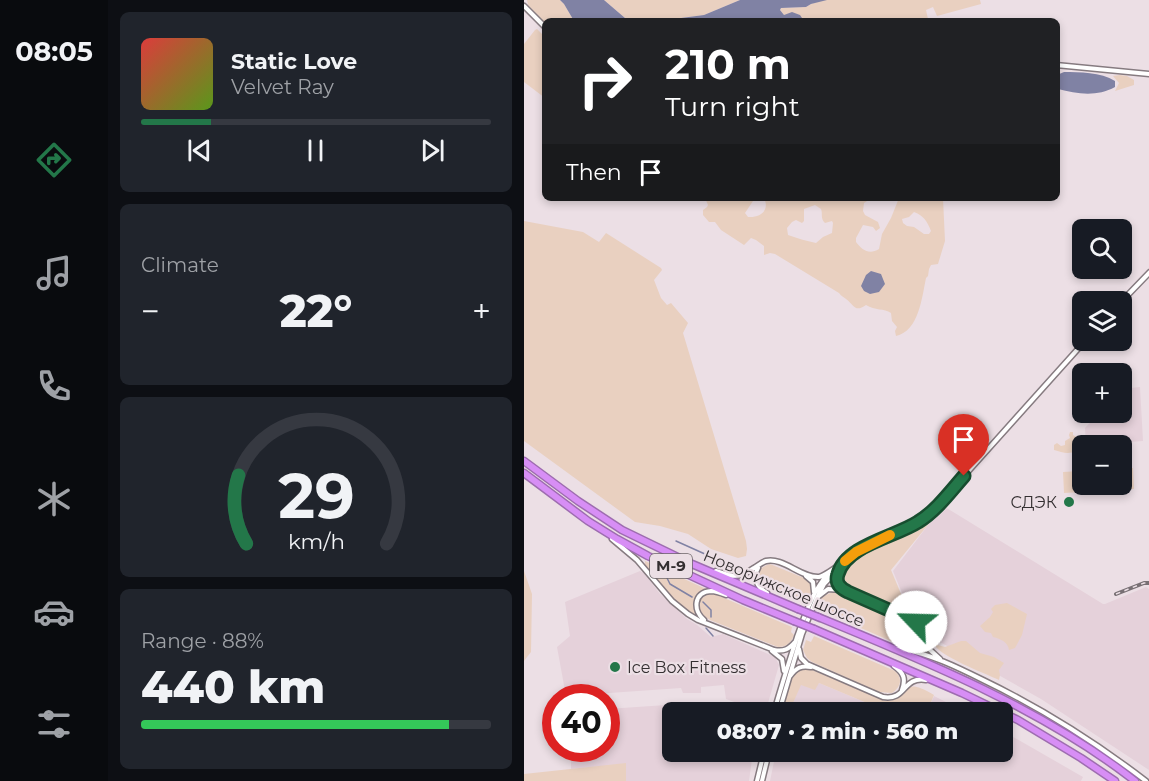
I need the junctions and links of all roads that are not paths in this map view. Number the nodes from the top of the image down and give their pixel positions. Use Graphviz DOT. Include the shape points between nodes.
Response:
graph roads {
  1 [pos="524,6"];
  2 [pos="542,24"];
  3 [pos="1060,65"];
  4 [pos="1150,74"];
  5 [pos="1150,272"];
  6 [pos="1132,291"];
  7 [pos="1076,351"];
  8 [pos="524,460"];
  9 [pos="524,473"];
  10 [pos="600,529"];
  11 [pos="847,559"];
  12 [pos="763,563"];
  13 [pos="692,564"];
  14 [pos="840,567"];
  15 [pos="832,569"];
  16 [pos="800,572"];
  17 [pos="848,592"];
  18 [pos="814,599"];
  19 [pos="743,600"];
  20 [pos="783,603"];
  21 [pos="916,622"];
  22 [pos="710,623"];
  23 [pos="878,642"];
  24 [pos="797,644"];
  25 [pos="766,647"];
  26 [pos="865,650"];
  27 [pos="908,650"];
  28 [pos="943,661"];
  29 [pos="815,668"];
  30 [pos="786,676"];
  31 [pos="939,683"];
  32 [pos="902,691"];
  33 [pos="777,702"];
  34 [pos="781,702"];
  35 [pos="762,762"];
  36 [pos="767,762"];
  37 [pos="757,781"];
  38 [pos="762,781"];
  39 [pos="1115,781"];
  40 [pos="1135,781"];
  41 [pos="1146,781"];
  1 -- 2 [label="street"];
  3 -- 4 [label="street"];
  5 -- 6 [label="street"];
  7 -- 11 [label="street" via="929,514"];
  8 -- 13 [label="highway, Новорижское шоссе / М-9" via="622,530"];
  9 -- 10 [label="highway, Новорижское шоссе / М-9"];
  10 -- 19 [label="highway, Новорижское шоссе / М-9"];
  10 -- 22 [label="street, М-9" via="637,560 680,608"];
  11 -- 14 [label="street"];
  11 -- 15 [label="street"];
  12 -- 13 [label="street, М-9" via="735,577"];
  12 -- 16 [label="street" via="779,562"];
  12 -- 20 [label="street, М-9" via="755,573 756,582"];
  13 -- 20 [label="highway, Новорижское шоссе / М-9"];
  14 -- 17 [label="street" via="837,581"];
  14 -- 18 [label="street"];
  15 -- 16 [label="street" via="821,576"];
  15 -- 18 [label="street"];
  16 -- 18 [label="street" via="813,582"];
  17 -- 18 [label="street" via="828,589"];
  17 -- 21 [label="street"];
  18 -- 24 [label="street"];
  19 -- 22 [label="street, М-9" via="710,591 702,594 696,610"];
  19 -- 26 [label="highway, Новорижское шоссе / М-9, bridge"];
  20 -- 23 [label="highway, Новорижское шоссе / М-9, bridge"];
  21 -- 27 [label="street" via="922,633 921,642"];
  21 -- 28 [label="street" via="928,648"];
  22 -- 25 [label="street, М-9"];
  23 -- 27 [label="street"];
  23 -- 40 [label="highway, Новорижское шоссе / М-9" via="1054,727"];
  24 -- 25 [label="street, М-9" via="783,651"];
  24 -- 29 [label="street, М-9" via="801,658"];
  24 -- 30 [label="street"];
  25 -- 30 [label="street, М-9" via="782,659"];
  26 -- 31 [label="highway, Новорижское шоссе / М-9"];
  26 -- 32 [label="street, М-9" via="900,670"];
  27 -- 28 [label="street"];
  28 -- 41 [label="street" via="1062,723"];
  29 -- 30 [label="street" via="799,668"];
  29 -- 32 [label="street, М-9" via="883,697 895,697"];
  30 -- 33 [label="street"];
  30 -- 34 [label="street"];
  31 -- 32 [label="street, М-9" via="916,680"];
  31 -- 39 [label="highway, Новорижское шоссе / М-9" via="1018,720"];
  35 -- 37 [label="street"];
  36 -- 38 [label="street"];
}
